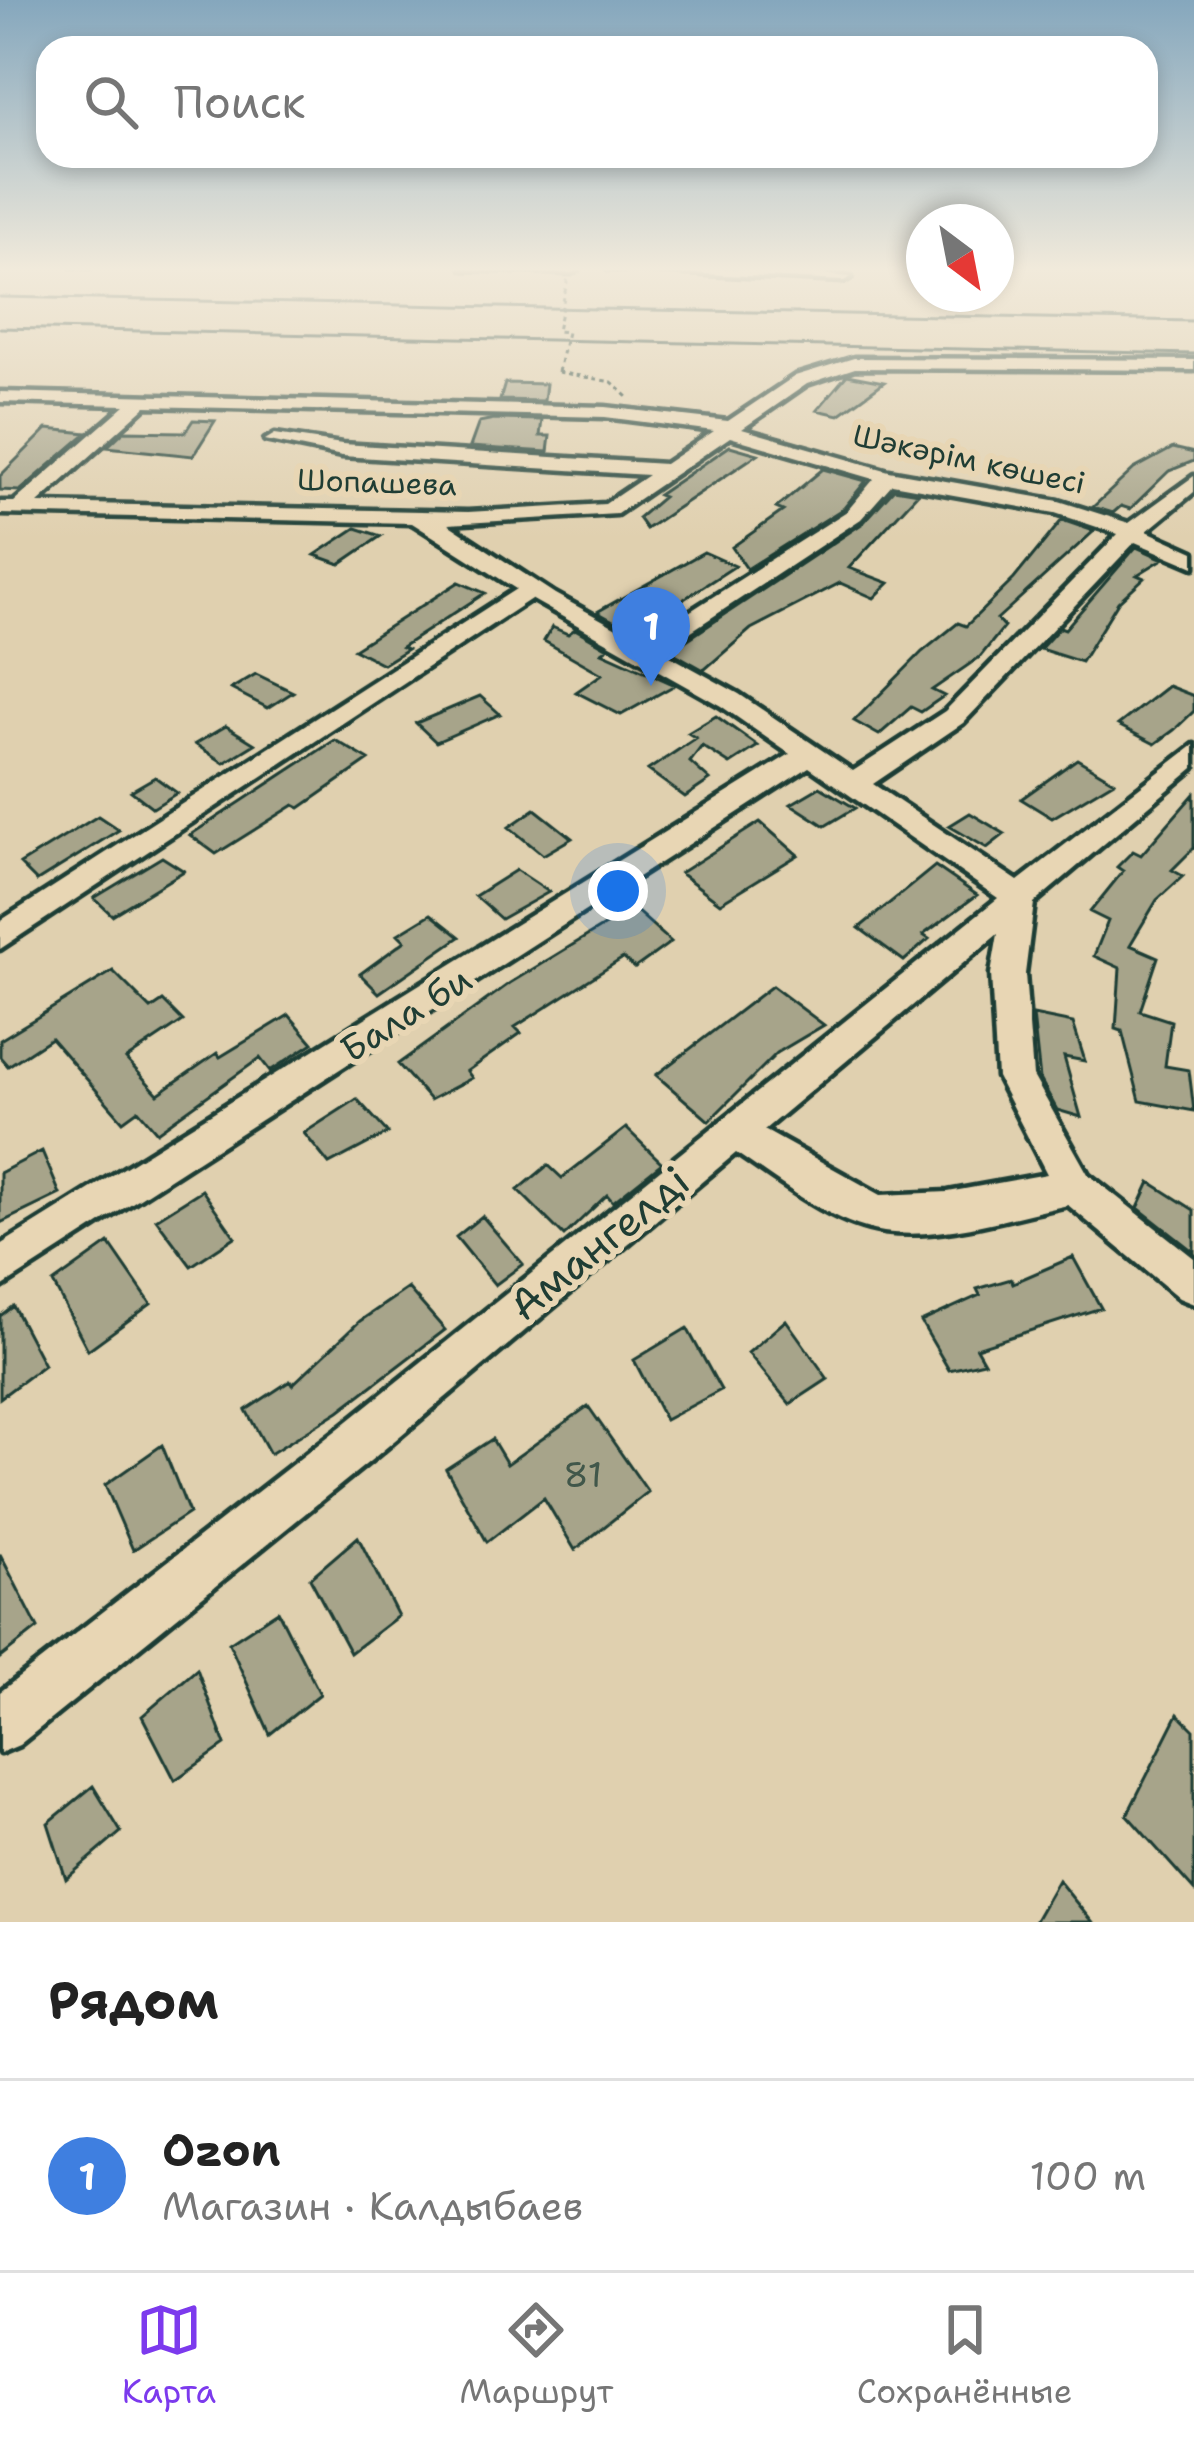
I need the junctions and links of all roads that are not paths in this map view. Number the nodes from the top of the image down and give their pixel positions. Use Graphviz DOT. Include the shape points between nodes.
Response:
graph roads {
  1 [pos="1194,365"];
  2 [pos="0,397"];
  3 [pos="142,400"];
  4 [pos="727,429"];
  5 [pos="274,440"];
  6 [pos="667,470"];
  7 [pos="887,477"];
  8 [pos="1194,482"];
  9 [pos="10,508"];
  10 [pos="378,514"];
  11 [pos="1132,532"];
  12 [pos="1194,560"];
  13 [pos="531,589"];
  14 [pos="643,652"];
  15 [pos="809,754"];
  16 [pos="1194,754"];
  17 [pos="853,784"];
  18 [pos="1019,897"];
  19 [pos="0,937"];
  20 [pos="734,1132"];
  21 [pos="1074,1186"];
  22 [pos="0,1268"];
  23 [pos="1194,1284"];
  24 [pos="0,1726"];
  1 -- 4 [label="street, Шопашева" via="854,363 801,380"];
  2 -- 3 [label="street, Шәкәрім көшесі"];
  3 -- 4 [label="street, Шәкәрім көшесі" via="475,406"];
  3 -- 9 [label="street"];
  4 -- 6 [label="street, Шопашева"];
  4 -- 7 [label="street, Шәкәрім көшесі"];
  5 -- 6 [label="street"];
  6 -- 10 [label="street, Шопашева" via="610,510"];
  7 -- 11 [label="street, Шәкәрім көшесі" via="1059,507"];
  7 -- 14 [label="street" via="854,515"];
  8 -- 11 [label="street"];
  9 -- 10 [label="street, Шопашева"];
  10 -- 13 [label="street" via="440,528"];
  11 -- 12 [label="street, Шәкәрім көшесі"];
  11 -- 17 [label="street" via="954,717"];
  13 -- 14 [label="street"];
  13 -- 19 [label="street"];
  14 -- 15 [label="street"];
  15 -- 17 [label="street"];
  15 -- 22 [label="street, Бала би"];
  16 -- 18 [label="street, Амангелді"];
  17 -- 18 [label="street"];
  18 -- 20 [label="street, Амангелді"];
  18 -- 21 [label="street" via="1008,974 1015,1077"];
  20 -- 21 [label="street" via="881,1213"];
  20 -- 24 [label="street, Амангелді"];
  21 -- 23 [label="street"];
}
